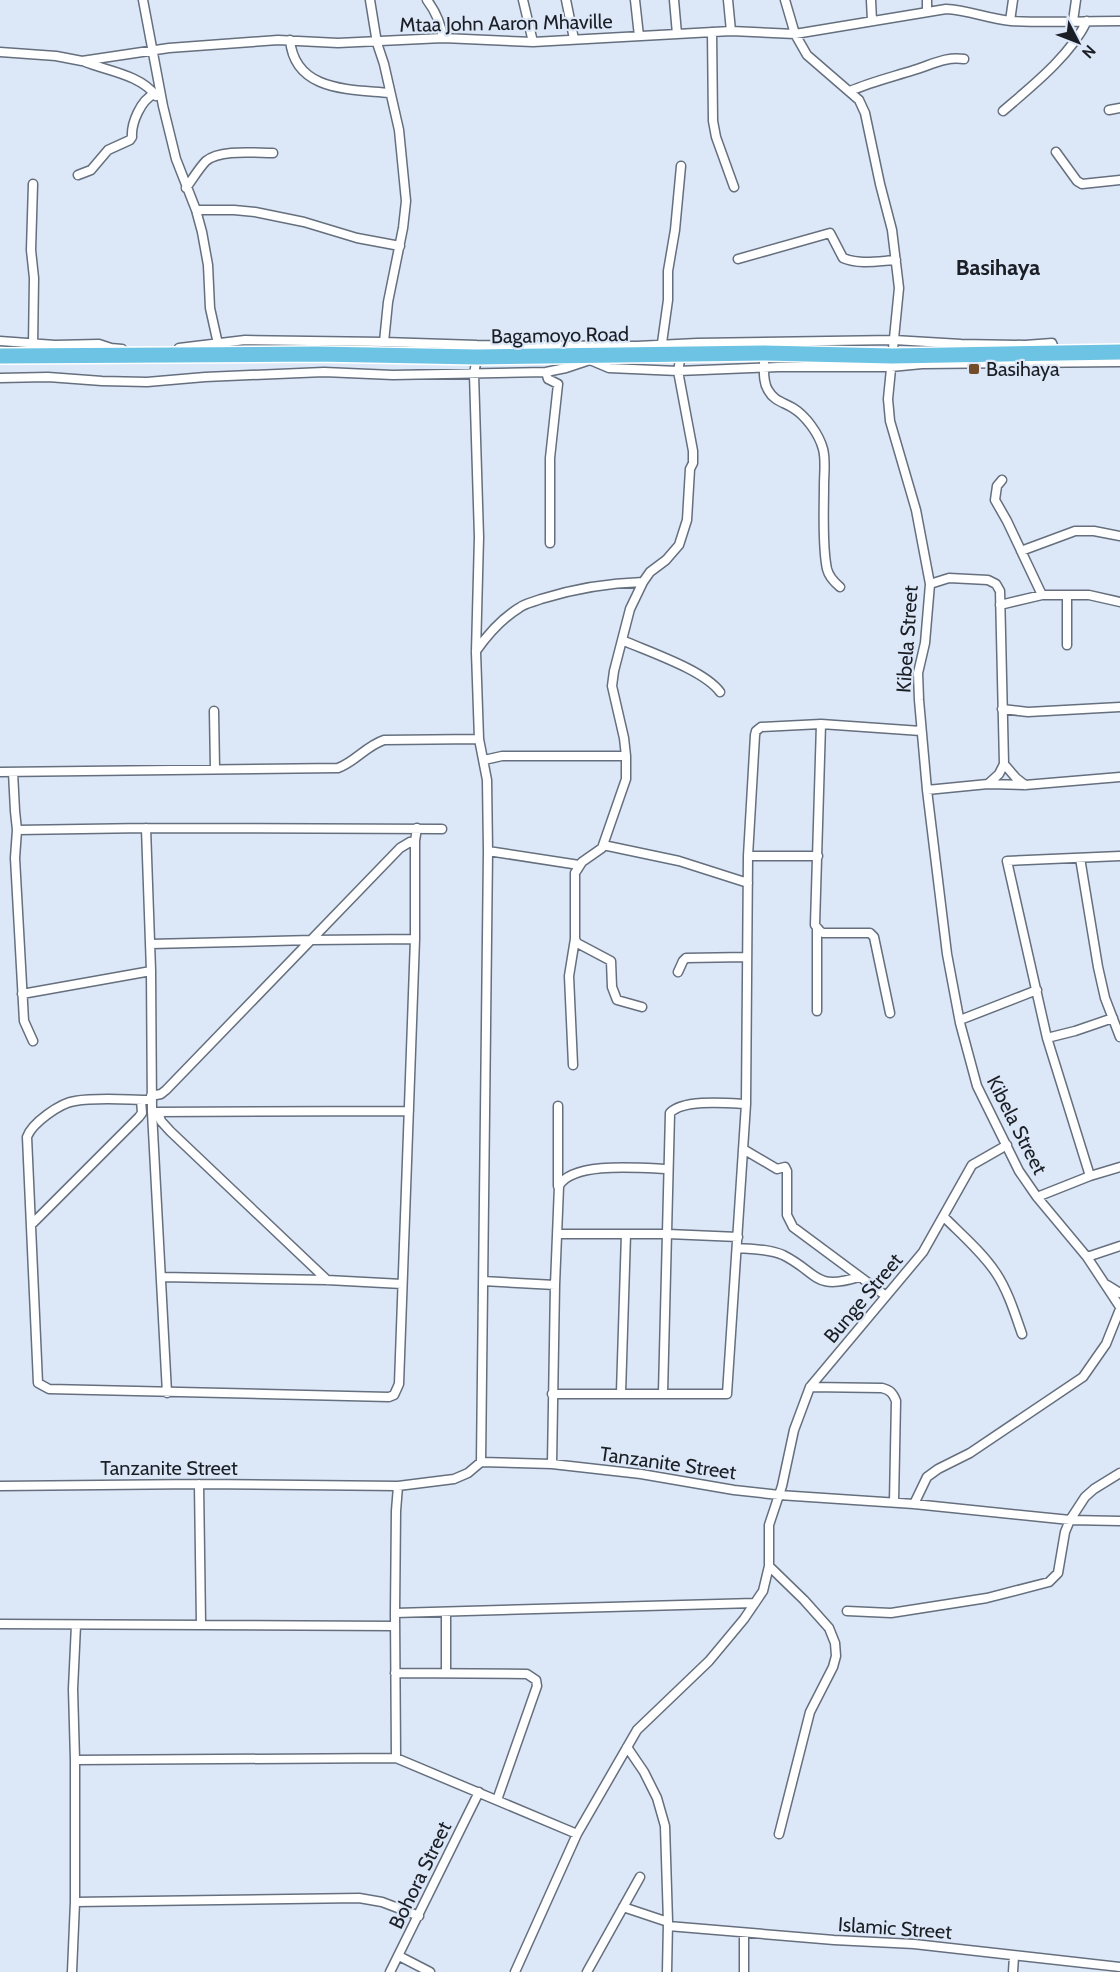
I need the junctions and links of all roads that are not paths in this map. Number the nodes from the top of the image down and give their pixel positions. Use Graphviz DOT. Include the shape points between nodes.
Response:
graph roads {
  1 [pos="142,0"];
  2 [pos="369,0"];
  3 [pos="427,0"];
  4 [pos="523,0"];
  5 [pos="566,0"];
  6 [pos="635,0"];
  7 [pos="674,0"];
  8 [pos="728,0"];
  9 [pos="784,0"];
  10 [pos="871,0"];
  11 [pos="927,0"];
  12 [pos="1013,0"];
  13 [pos="1076,0"];
  14 [pos="927,12"];
  15 [pos="872,21"];
  16 [pos="1010,21"];
  17 [pos="1072,21"];
  18 [pos="1087,21"];
  19 [pos="1120,21"];
  20 [pos="731,31"];
  21 [pos="712,32"];
  22 [pos="677,34"];
  23 [pos="795,34"];
  24 [pos="639,36"];
  25 [pos="443,39"];
  26 [pos="574,39"];
  27 [pos="290,40"];
  28 [pos="533,42"];
  29 [pos="376,43"];
  30 [pos="152,50"];
  31 [pos="0,52"];
  32 [pos="964,59"];
  33 [pos="82,61"];
  34 [pos="850,91"];
  35 [pos="154,93"];
  36 [pos="389,93"];
  37 [pos="163,106"];
  38 [pos="1120,108"];
  39 [pos="1109,110"];
  40 [pos="1003,111"];
  41 [pos="1056,152"];
  42 [pos="273,153"];
  43 [pos="681,166"];
  44 [pos="78,175"];
  45 [pos="1120,180"];
  46 [pos="33,184"];
  47 [pos="734,187"];
  48 [pos="186,188"];
  49 [pos="196,210"];
  50 [pos="400,246"];
  51 [pos="738,259"];
  52 [pos="897,260"];
  53 [pos="894,340"];
  54 [pos="0,341"];
  55 [pos="384,342"];
  56 [pos="218,344"];
  57 [pos="33,350"];
  58 [pos="661,350"];
  59 [pos="1120,352"];
  60 [pos="1056,353"];
  61 [pos="681,355"];
  62 [pos="0,356"];
  63 [pos="477,357"];
  64 [pos="590,358"];
  65 [pos="764,361"];
  66 [pos="891,361"];
  67 [pos="1120,362"];
  68 [pos="678,371"];
  69 [pos="546,372"];
  70 [pos="474,374"];
  71 [pos="0,378"];
  72 [pos="1002,480"];
  73 [pos="1120,536"];
  74 [pos="550,543"];
  75 [pos="1021,550"];
  76 [pos="643,582"];
  77 [pos="930,584"];
  78 [pos="840,588"];
  79 [pos="1042,595"];
  80 [pos="1067,595"];
  81 [pos="1120,602"];
  82 [pos="1000,605"];
  83 [pos="622,640"];
  84 [pos="1067,645"];
  85 [pos="476,652"];
  86 [pos="720,692"];
  87 [pos="1120,707"];
  88 [pos="1002,709"];
  89 [pos="214,711"];
  90 [pos="821,724"];
  91 [pos="921,731"];
  92 [pos="479,739"];
  93 [pos="626,756"];
  94 [pos="484,760"];
  95 [pos="1004,764"];
  96 [pos="215,769"];
  97 [pos="13,771"];
  98 [pos="0,772"];
  99 [pos="1120,777"];
  100 [pos="988,784"];
  101 [pos="1025,785"];
  102 [pos="927,790"];
  103 [pos="146,828"];
  104 [pos="417,828"];
  105 [pos="442,829"];
  106 [pos="17,830"];
  107 [pos="415,841"];
  108 [pos="603,845"];
  109 [pos="488,851"];
  110 [pos="748,856"];
  111 [pos="818,856"];
  112 [pos="1120,856"];
  113 [pos="1080,858"];
  114 [pos="579,865"];
  115 [pos="748,883"];
  116 [pos="817,928"];
  117 [pos="415,939"];
  118 [pos="575,939"];
  119 [pos="312,940"];
  120 [pos="150,944"];
  121 [pos="747,957"];
  122 [pos="151,972"];
  123 [pos="678,972"];
  124 [pos="1037,990"];
  125 [pos="22,994"];
  126 [pos="642,1007"];
  127 [pos="816,1011"];
  128 [pos="890,1013"];
  129 [pos="1113,1018"];
  130 [pos="960,1020"];
  131 [pos="1120,1037"];
  132 [pos="1047,1038"];
  133 [pos="33,1041"];
  134 [pos="573,1065"];
  135 [pos="152,1098"];
  136 [pos="141,1100"];
  137 [pos="746,1104"];
  138 [pos="558,1106"];
  139 [pos="409,1111"];
  140 [pos="155,1112"];
  141 [pos="1007,1145"];
  142 [pos="743,1149"];
  143 [pos="1120,1167"];
  144 [pos="668,1169"];
  145 [pos="1090,1176"];
  146 [pos="558,1192"];
  147 [pos="1037,1197"];
  148 [pos="944,1217"];
  149 [pos="31,1225"];
  150 [pos="556,1234"];
  151 [pos="626,1234"];
  152 [pos="668,1234"];
  153 [pos="738,1237"];
  154 [pos="1120,1246"];
  155 [pos="737,1248"];
  156 [pos="1088,1257"];
  157 [pos="161,1277"];
  158 [pos="859,1277"];
  159 [pos="327,1280"];
  160 [pos="483,1281"];
  161 [pos="1104,1283"];
  162 [pos="402,1284"];
  163 [pos="555,1285"];
  164 [pos="1120,1293"];
  165 [pos="886,1296"];
  166 [pos="1120,1308"];
  167 [pos="1022,1334"];
  168 [pos="810,1387"];
  169 [pos="167,1393"];
  170 [pos="621,1393"];
  171 [pos="663,1393"];
  172 [pos="552,1394"];
  173 [pos="481,1462"];
  174 [pos="552,1464"];
  175 [pos="1120,1473"];
  176 [pos="199,1484"];
  177 [pos="0,1486"];
  178 [pos="398,1486"];
  179 [pos="779,1495"];
  180 [pos="894,1502"];
  181 [pos="914,1504"];
  182 [pos="1070,1520"];
  183 [pos="1120,1521"];
  184 [pos="769,1566"];
  185 [pos="755,1604"];
  186 [pos="847,1611"];
  187 [pos="446,1612"];
  188 [pos="395,1614"];
  189 [pos="0,1624"];
  190 [pos="201,1624"];
  191 [pos="76,1625"];
  192 [pos="395,1626"];
  193 [pos="395,1673"];
  194 [pos="446,1673"];
  195 [pos="627,1747"];
  196 [pos="396,1758"];
  197 [pos="75,1760"];
  198 [pos="479,1792"];
  199 [pos="497,1800"];
  200 [pos="577,1834"];
  201 [pos="779,1834"];
  202 [pos="640,1877"];
  203 [pos="75,1902"];
  204 [pos="622,1907"];
  205 [pos="418,1916"];
  206 [pos="668,1924"];
  207 [pos="744,1933"];
  208 [pos="399,1956"];
  209 [pos="1014,1956"];
  210 [pos="1120,1967"];
  211 [pos="72,1972"];
  212 [pos="390,1972"];
  213 [pos="430,1972"];
  214 [pos="515,1972"];
  215 [pos="587,1972"];
  216 [pos="667,1972"];
  217 [pos="744,1972"];
  218 [pos="1013,1972"];
  1 -- 30 [label="street"];
  2 -- 29 [label="street"];
  3 -- 25 [label="street" via="440,22"];
  4 -- 28 [label="street"];
  5 -- 26 [label="street"];
  6 -- 24 [label="street"];
  7 -- 22 [label="street"];
  8 -- 20 [label="street"];
  9 -- 23 [label="street, Kibela Street"];
  10 -- 15 [label="street"];
  11 -- 14 [label="street"];
  12 -- 16 [label="street"];
  13 -- 17 [label="street"];
  14 -- 15 [label="street, Mtaa John Aaron Mhaville"];
  14 -- 16 [label="street, Mtaa John Aaron Mhaville" via="958,10"];
  15 -- 23 [label="street, Mtaa John Aaron Mhaville"];
  16 -- 17 [label="street, Mtaa John Aaron Mhaville"];
  17 -- 18 [label="street, Mtaa John Aaron Mhaville"];
  18 -- 19 [label="street, Mtaa John Aaron Mhaville"];
  18 -- 40 [label="street" via="1079,38"];
  20 -- 21 [label="street, Mtaa John Aaron Mhaville"];
  20 -- 23 [label="street, Mtaa John Aaron Mhaville"];
  21 -- 22 [label="street, Mtaa John Aaron Mhaville"];
  21 -- 47 [label="street" via="712,121"];
  22 -- 24 [label="street, Mtaa John Aaron Mhaville"];
  23 -- 34 [label="street, Kibela Street" via="807,54"];
  24 -- 26 [label="street, Mtaa John Aaron Mhaville"];
  25 -- 28 [label="street, Mtaa John Aaron Mhaville"];
  25 -- 29 [label="street, Mtaa John Aaron Mhaville"];
  26 -- 28 [label="street, Mtaa John Aaron Mhaville"];
  27 -- 29 [label="street, Mtaa John Aaron Mhaville"];
  27 -- 30 [label="street, Mtaa John Aaron Mhaville"];
  27 -- 36 [label="street" via="298,64 318,82"];
  29 -- 36 [label="street"];
  30 -- 33 [label="street, Mtaa John Aaron Mhaville"];
  30 -- 37 [label="street"];
  31 -- 33 [label="street, Mtaa John Aaron Mhaville"];
  32 -- 34 [label="street" via="953,57"];
  33 -- 35 [label="street" via="138,81"];
  34 -- 52 [label="street, Kibela Street" via="865,113"];
  35 -- 37 [label="street"];
  35 -- 44 [label="street" via="146,97 131,128 132,137 108,150 91,170"];
  36 -- 50 [label="street" via="399,130 406,201"];
  37 -- 48 [label="street"];
  38 -- 39 [label="street"];
  41 -- 45 [label="street" via="1082,184"];
  42 -- 48 [label="street" via="215,157 207,161"];
  43 -- 58 [label="street"];
  46 -- 57 [label="street"];
  48 -- 49 [label="street"];
  49 -- 50 [label="street" via="255,212"];
  49 -- 56 [label="street"];
  50 -- 55 [label="street"];
  51 -- 52 [label="street" via="830,233 846,260"];
  52 -- 53 [label="street, Kibela Street" via="899,288"];
  53 -- 58 [label="street" via="697,343"];
  53 -- 60 [label="street" via="1052,343"];
  53 -- 66 [label="street, Kibela Street"];
  54 -- 57 [label="street"];
  55 -- 56 [label="street" via="245,340"];
  55 -- 58 [label="street"];
  56 -- 57 [label="street" via="162,350 99,344 55,345"];
  57 -- 62 [label="highway, Bagamoyo Road"];
  57 -- 63 [label="highway, Bagamoyo Road"];
  58 -- 61 [label="highway, Bagamoyo Road"];
  58 -- 64 [label="highway, Bagamoyo Road"];
  59 -- 60 [label="highway, Bagamoyo Road"];
  60 -- 66 [label="highway, Bagamoyo Road"];
  61 -- 65 [label="highway, Bagamoyo Road"];
  61 -- 68 [label="street"];
  63 -- 64 [label="highway, Bagamoyo Road"];
  63 -- 70 [label="street"];
  64 -- 68 [label="street" via="609,368"];
  64 -- 69 [label="street"];
  65 -- 66 [label="highway, Bagamoyo Road"];
  65 -- 68 [label="street"];
  65 -- 78 [label="street" via="764,381 771,396 805,418 823,448 828,569"];
  66 -- 67 [label="street"];
  66 -- 77 [label="street, Kibela Street" via="890,422 910,483"];
  68 -- 76 [label="street" via="693,451 687,520 679,545"];
  69 -- 70 [label="street"];
  69 -- 74 [label="street" via="548,379 558,384 550,458"];
  70 -- 71 [label="street" via="324,372 147,382"];
  70 -- 85 [label="street"];
  72 -- 75 [label="street" via="995,500"];
  73 -- 75 [label="street" via="1075,531"];
  75 -- 79 [label="street"];
  76 -- 83 [label="street" via="630,609"];
  76 -- 85 [label="street" via="589,587 521,606 499,622"];
  77 -- 82 [label="street" via="949,578 992,581 1000,591"];
  77 -- 91 [label="street, Kibela Street" via="918,673"];
  79 -- 80 [label="street"];
  79 -- 82 [label="street"];
  80 -- 81 [label="street"];
  80 -- 84 [label="street"];
  82 -- 88 [label="street"];
  83 -- 86 [label="street" via="701,675"];
  83 -- 93 [label="street" via="612,686"];
  85 -- 92 [label="street"];
  87 -- 88 [label="street" via="1028,712"];
  88 -- 95 [label="street"];
  89 -- 96 [label="street"];
  90 -- 91 [label="street"];
  90 -- 110 [label="street" via="756,731"];
  90 -- 111 [label="street"];
  91 -- 102 [label="street, Kibela Street"];
  92 -- 94 [label="street"];
  92 -- 96 [label="street" via="384,740 338,768"];
  93 -- 94 [label="street" via="502,756"];
  93 -- 108 [label="street" via="626,779"];
  94 -- 109 [label="street"];
  95 -- 100 [label="street"];
  95 -- 101 [label="street"];
  96 -- 97 [label="street"];
  97 -- 98 [label="street"];
  97 -- 106 [label="street"];
  99 -- 101 [label="street"];
  100 -- 101 [label="street"];
  100 -- 102 [label="street"];
  102 -- 130 [label="street, Kibela Street" via="947,954"];
  103 -- 104 [label="street"];
  103 -- 106 [label="street"];
  103 -- 120 [label="street"];
  104 -- 105 [label="street"];
  104 -- 107 [label="street"];
  106 -- 125 [label="street"];
  107 -- 117 [label="street"];
  107 -- 119 [label="street" via="400,848"];
  108 -- 114 [label="street"];
  108 -- 115 [label="street" via="679,861"];
  109 -- 114 [label="street"];
  109 -- 160 [label="street"];
  110 -- 111 [label="street"];
  110 -- 115 [label="street"];
  111 -- 116 [label="street"];
  112 -- 113 [label="street"];
  113 -- 124 [label="street" via="1007,861"];
  113 -- 129 [label="street" via="1098,967"];
  114 -- 118 [label="street" via="575,873"];
  115 -- 121 [label="street"];
  116 -- 127 [label="street"];
  116 -- 128 [label="street" via="823,933 870,933 874,937"];
  117 -- 119 [label="street"];
  117 -- 139 [label="street"];
  118 -- 126 [label="street" via="611,961 617,1000"];
  118 -- 134 [label="street" via="569,976"];
  119 -- 120 [label="street"];
  119 -- 135 [label="street" via="166,1090"];
  120 -- 122 [label="street"];
  121 -- 123 [label="street" via="686,958"];
  121 -- 137 [label="street"];
  122 -- 125 [label="street"];
  122 -- 135 [label="street"];
  124 -- 130 [label="street"];
  124 -- 132 [label="street"];
  125 -- 133 [label="street" via="24,1021"];
  129 -- 131 [label="street"];
  129 -- 132 [label="street"];
  130 -- 141 [label="street, Kibela Street" via="977,1086"];
  132 -- 145 [label="street"];
  135 -- 136 [label="street"];
  135 -- 140 [label="street"];
  136 -- 149 [label="street" via="139,1118"];
  136 -- 149 [label="street" via="73,1101 35,1124 27,1137"];
  137 -- 142 [label="street"];
  137 -- 144 [label="street" via="674,1108 670,1113"];
  138 -- 146 [label="street"];
  139 -- 140 [label="street"];
  139 -- 162 [label="street"];
  140 -- 157 [label="street"];
  140 -- 159 [label="street" via="170,1131"];
  141 -- 147 [label="street, Kibela Street"];
  141 -- 148 [label="street, Bunge Street" via="972,1165"];
  142 -- 153 [label="street"];
  142 -- 158 [label="street" via="777,1169 785,1167 787,1215 793,1227"];
  143 -- 145 [label="street"];
  144 -- 146 [label="street" via="587,1170 565,1178"];
  144 -- 152 [label="street"];
  145 -- 147 [label="street"];
  146 -- 150 [label="street"];
  147 -- 156 [label="street, Kibela Street"];
  148 -- 165 [label="street, Bunge Street" via="923,1252"];
  148 -- 167 [label="street" via="998,1275"];
  149 -- 169 [label="street" via="38,1383 49,1389"];
  150 -- 151 [label="street"];
  150 -- 163 [label="street"];
  151 -- 152 [label="street"];
  151 -- 170 [label="street"];
  152 -- 153 [label="street"];
  152 -- 171 [label="street"];
  153 -- 155 [label="street"];
  154 -- 156 [label="street"];
  155 -- 158 [label="street" via="782,1254 830,1283"];
  155 -- 171 [label="street" via="727,1394"];
  156 -- 161 [label="street, Kibela Street"];
  157 -- 159 [label="street"];
  157 -- 169 [label="street"];
  158 -- 165 [label="street"];
  159 -- 162 [label="street"];
  160 -- 163 [label="street"];
  160 -- 173 [label="street"];
  161 -- 164 [label="street"];
  161 -- 166 [label="street, Kibela Street"];
  162 -- 169 [label="street" via="399,1384 394,1395"];
  163 -- 172 [label="street"];
  165 -- 168 [label="street, Bunge Street"];
  166 -- 181 [label="street" via="1106,1344 1083,1377 970,1453 938,1468 927,1477"];
  168 -- 179 [label="street, Bunge Street" via="794,1431"];
  168 -- 180 [label="street" via="882,1388 894,1396"];
  170 -- 171 [label="street"];
  170 -- 172 [label="street"];
  172 -- 174 [label="street"];
  173 -- 174 [label="street, Tanzanite Street"];
  173 -- 178 [label="street, Tanzanite Street" via="454,1479"];
  174 -- 179 [label="street, Tanzanite Street"];
  175 -- 182 [label="street" via="1085,1497"];
  176 -- 177 [label="street, Tanzanite Street"];
  176 -- 178 [label="street, Tanzanite Street"];
  176 -- 190 [label="street"];
  178 -- 188 [label="street"];
  179 -- 180 [label="street, Tanzanite Street"];
  179 -- 184 [label="street" via="768,1533"];
  180 -- 181 [label="street, Tanzanite Street"];
  181 -- 182 [label="street, Tanzanite Street"];
  182 -- 183 [label="street, Tanzanite Street"];
  182 -- 186 [label="street" via="1058,1573 1049,1582 987,1598 891,1613"];
  184 -- 185 [label="street" via="763,1591"];
  184 -- 201 [label="street" via="829,1628 836,1656 810,1712"];
  185 -- 187 [label="street"];
  185 -- 195 [label="street" via="709,1661 638,1730"];
  187 -- 188 [label="street"];
  187 -- 194 [label="street"];
  188 -- 192 [label="street"];
  189 -- 191 [label="street"];
  190 -- 191 [label="street"];
  190 -- 192 [label="street"];
  191 -- 197 [label="street"];
  192 -- 193 [label="street"];
  193 -- 194 [label="street"];
  193 -- 196 [label="street"];
  194 -- 199 [label="street" via="527,1674 536,1680"];
  195 -- 200 [label="street"];
  195 -- 206 [label="street" via="657,1798 665,1826"];
  196 -- 197 [label="street"];
  196 -- 198 [label="street"];
  197 -- 203 [label="street"];
  198 -- 199 [label="street"];
  198 -- 205 [label="street, Bohora Street"];
  199 -- 200 [label="street"];
  200 -- 214 [label="street"];
  202 -- 204 [label="street"];
  203 -- 205 [label="street" via="359,1898"];
  203 -- 211 [label="street"];
  204 -- 206 [label="street, Islamic Street"];
  204 -- 215 [label="street"];
  205 -- 208 [label="street, Bohora Street"];
  206 -- 207 [label="street, Islamic Street"];
  206 -- 216 [label="street"];
  207 -- 209 [label="street, Islamic Street" via="914,1944"];
  207 -- 217 [label="street"];
  208 -- 212 [label="street, Bohora Street"];
  208 -- 213 [label="street"];
  209 -- 210 [label="street, Islamic Street"];
  209 -- 218 [label="street"];
}
